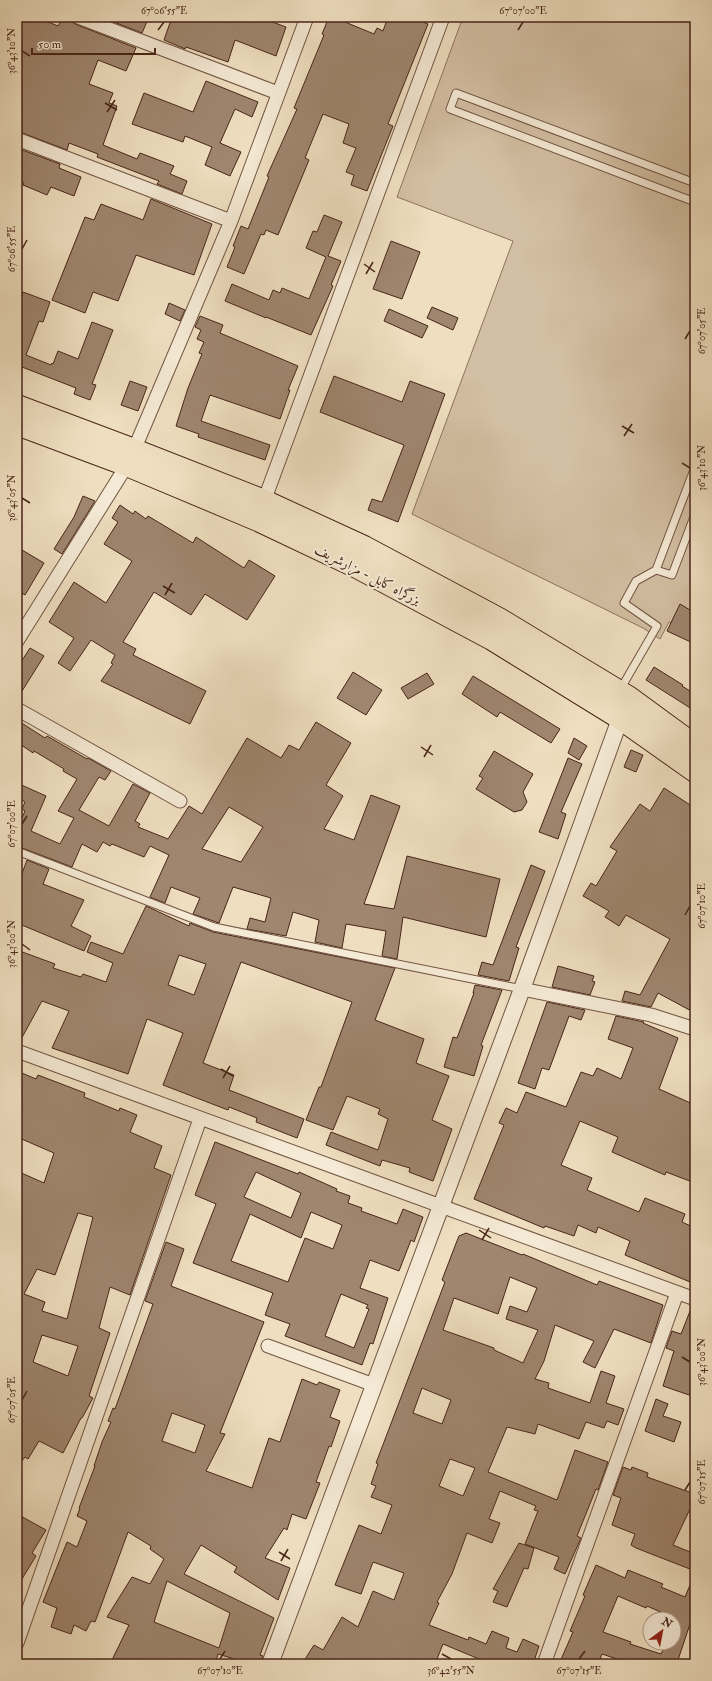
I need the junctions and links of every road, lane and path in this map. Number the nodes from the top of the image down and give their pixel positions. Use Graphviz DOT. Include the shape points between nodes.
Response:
graph roads {
  1 [pos="78,17"];
  2 [pos="307,17"];
  3 [pos="444,17"];
  4 [pos="278,93"];
  5 [pos="17,139"];
  6 [pos="695,183"];
  7 [pos="695,202"];
  8 [pos="231,221"];
  9 [pos="17,406"];
  10 [pos="17,424"];
  11 [pos="131,457"];
  12 [pos="695,467"];
  13 [pos="264,501"];
  14 [pos="695,514"];
  15 [pos="656,570"];
  16 [pos="22,625"];
  17 [pos="17,641"];
  18 [pos="624,695"];
  19 [pos="17,709"];
  20 [pos="620,718"];
  21 [pos="695,746"];
  22 [pos="695,771"];
  23 [pos="180,800"];
  24 [pos="17,851"];
  25 [pos="522,989"];
  26 [pos="695,1029"];
  27 [pos="17,1051"];
  28 [pos="200,1119"];
  29 [pos="440,1206"];
  30 [pos="677,1293"];
  31 [pos="695,1300"];
  32 [pos="268,1346"];
  33 [pos="374,1385"];
  34 [pos="17,1643"];
  35 [pos="270,1664"];
  36 [pos="544,1664"];
  1 -- 4 [label="street"];
  2 -- 4 [label="street"];
  3 -- 13 [label="street"];
  4 -- 8 [label="street"];
  5 -- 8 [label="street"];
  6 -- 7 [label="lane" via="456,93 450,109"];
  8 -- 11 [label="street"];
  9 -- 11 [label="highway, بزرگراه کابل - مزارشریف"];
  10 -- 11 [label="highway, بزرگراه کابل - مزارشریف"];
  11 -- 13 [label="highway, بزرگراه کابل - مزارشریف"];
  11 -- 16 [label="street"];
  11 -- 20 [label="highway, بزرگراه کابل - مزارشریف" via="357,566 492,639"];
  12 -- 15 [label="lane"];
  13 -- 18 [label="highway, بزرگراه کابل - مزارشریف" via="364,547 499,619"];
  14 -- 15 [label="lane" via="672,576"];
  15 -- 18 [label="lane" via="636,581 624,603 657,626"];
  16 -- 17 [label="street"];
  18 -- 20 [label="street"];
  18 -- 21 [label="highway, بزرگراه کابل - مزارشریف"];
  19 -- 23 [label="street"];
  20 -- 22 [label="highway, بزرگراه کابل - مزارشریف"];
  20 -- 25 [label="street"];
  24 -- 25 [label="lane" via="214,927"];
  25 -- 26 [label="street" via="651,1015"];
  25 -- 29 [label="street"];
  27 -- 28 [label="street"];
  28 -- 29 [label="street"];
  28 -- 34 [label="street"];
  29 -- 30 [label="street"];
  29 -- 33 [label="street"];
  30 -- 31 [label="street"];
  30 -- 36 [label="street"];
  32 -- 33 [label="street"];
  33 -- 35 [label="street"];
}
